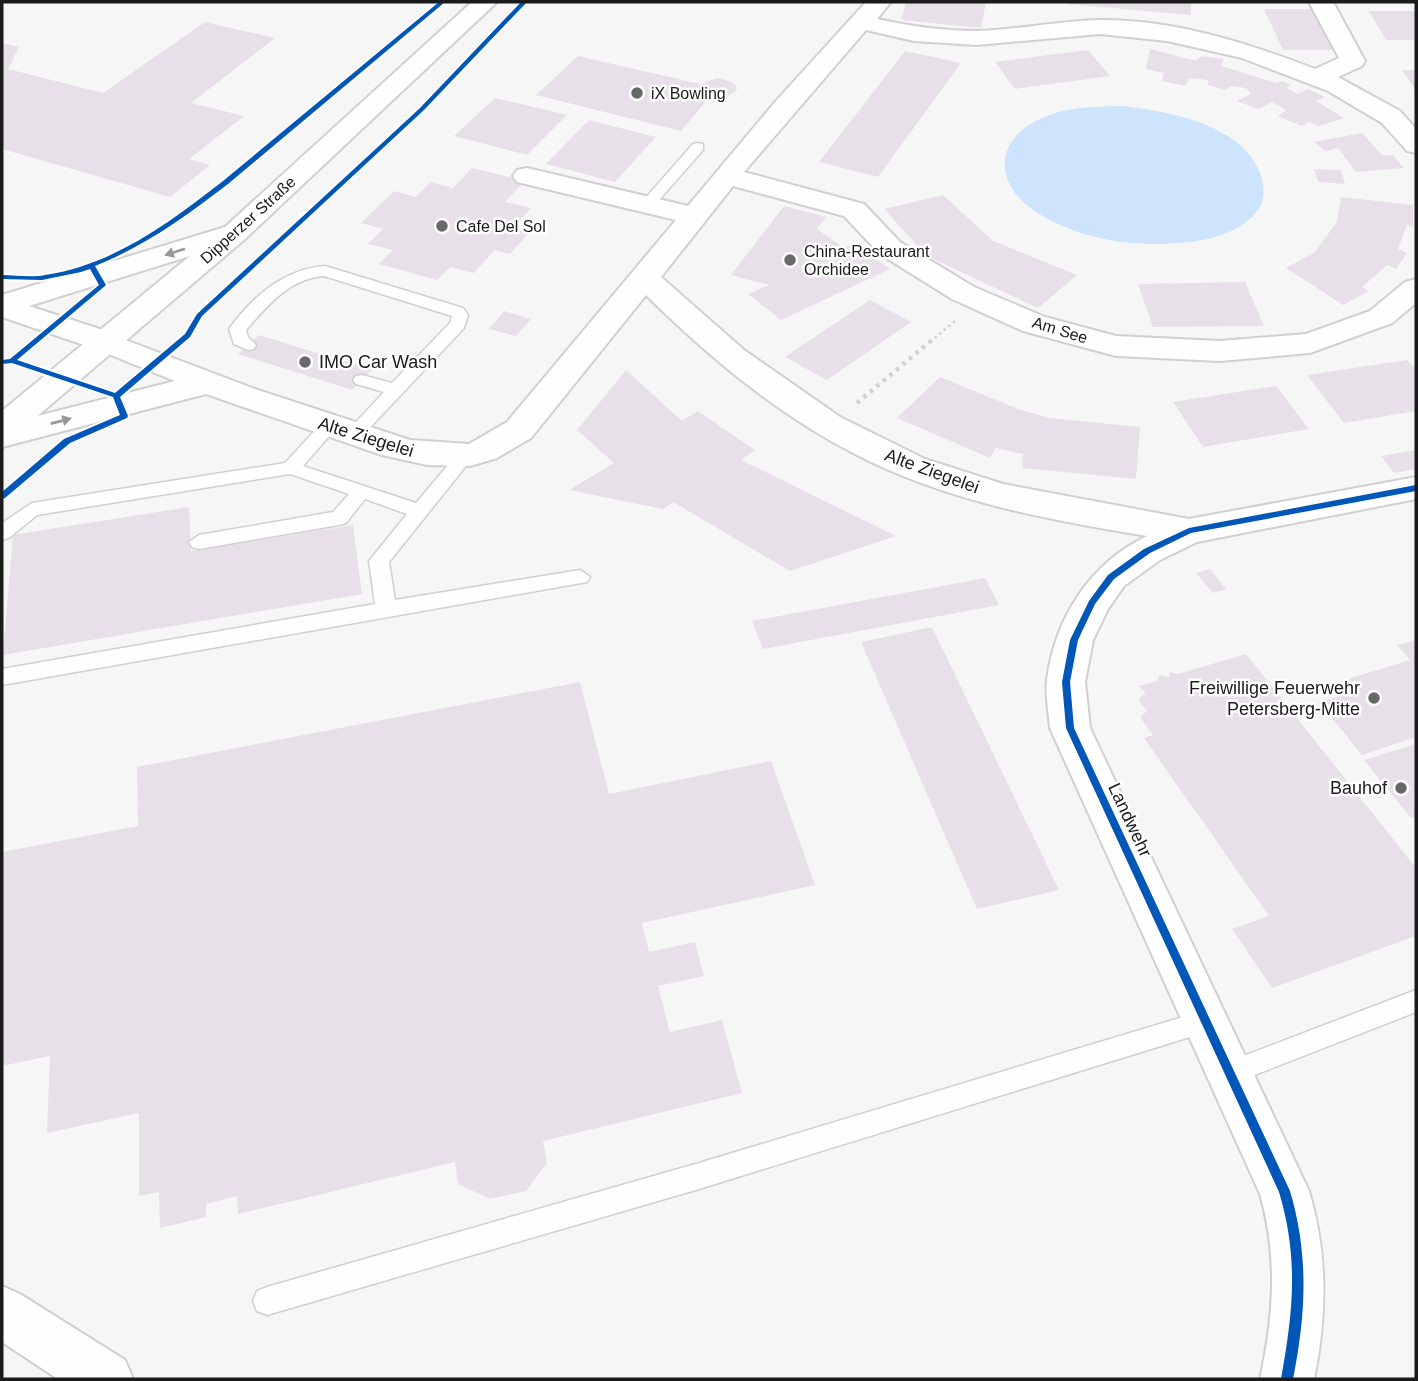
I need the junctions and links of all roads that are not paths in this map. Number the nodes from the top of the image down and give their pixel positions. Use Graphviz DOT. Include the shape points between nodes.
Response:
graph roads {
  1 [pos="485,2"];
  2 [pos="1321,2"];
  3 [pos="869,12"];
  4 [pos="1316,78"];
  5 [pos="1416,145"];
  6 [pos="698,147"];
  7 [pos="527,176"];
  8 [pos="727,176"];
  9 [pos="647,205"];
  10 [pos="695,216"];
  11 [pos="235,233"];
  12 [pos="646,279"];
  13 [pos="1416,288"];
  14 [pos="2,305"];
  15 [pos="107,342"];
  16 [pos="248,345"];
  17 [pos="362,380"];
  18 [pos="208,383"];
  19 [pos="396,390"];
  20 [pos="2,428"];
  21 [pos="342,430"];
  22 [pos="2,436"];
  23 [pos="465,456"];
  24 [pos="290,468"];
  25 [pos="361,492"];
  26 [pos="1409,498"];
  27 [pos="420,511"];
  28 [pos="1189,531"];
  29 [pos="2,533"];
  30 [pos="199,542"];
  31 [pos="580,577"];
  32 [pos="386,609"];
  33 [pos="2,677"];
  34 [pos="1416,1000"];
  35 [pos="1206,1021"];
  36 [pos="1229,1073"];
  37 [pos="267,1301"];
  38 [pos="2,1312"];
  39 [pos="106,1379"];
  40 [pos="1287,1379"];
  1 -- 11 [label="street, Dipperzer Straße"];
  2 -- 4 [label="street" via="1353,61"];
  3 -- 4 [label="street" via="914,34 976,38 1100,27 1167,34 1250,52"];
  3 -- 8 [label="street, Alte Ziegelei" via="781,108"];
  4 -- 5 [label="street" via="1391,117"];
  6 -- 9 [label="lane"];
  7 -- 9 [label="street"];
  8 -- 10 [label="street, Alte Ziegelei"];
  8 -- 13 [label="street, Am See" via="854,209 890,248 980,301 1034,324 1116,346 1220,351 1310,343 1381,317"];
  9 -- 10 [label="street"];
  10 -- 12 [label="street, Alte Ziegelei"];
  11 -- 14 [label="street, one-way"];
  11 -- 15 [label="street, Dipperzer Straße"];
  12 -- 23 [label="street, Alte Ziegelei" via="519,430 493,449"];
  12 -- 28 [label="street, Alte Ziegelei" via="758,378 830,426 924,470 1075,513"];
  14 -- 15 [label="street, Alte Ziegelei"];
  15 -- 18 [label="street, Alte Ziegelei"];
  15 -- 20 [label="street, Dipperzer Straße"];
  16 -- 19 [label="lane" via="240,340 237,329 287,280 306,271 325,271 457,312 458,324"];
  17 -- 19 [label="lane"];
  18 -- 21 [label="street, Alte Ziegelei"];
  22 -- 18 [label="street, one-way"];
  19 -- 21 [label="lane"];
  21 -- 23 [label="street, Alte Ziegelei" via="420,453"];
  21 -- 24 [label="lane"];
  23 -- 27 [label="lane"];
  24 -- 25 [label="lane"];
  24 -- 29 [label="lane" via="32,509"];
  25 -- 27 [label="lane"];
  25 -- 30 [label="lane" via="339,518"];
  26 -- 28 [label="street, Landwehr"];
  27 -- 32 [label="lane" via="379,561"];
  28 -- 35 [label="street, Landwehr" via="1147,551 1111,577 1074,640 1066,682 1070,728"];
  31 -- 32 [label="lane"];
  32 -- 33 [label="lane"];
  34 -- 36 [label="lane"];
  35 -- 36 [label="street, Landwehr"];
  35 -- 37 [label="lane" via="699,1176"];
  36 -- 40 [label="street, Landwehr" via="1294,1221 1297,1312"];
  38 -- 39 [label="street"];
}
